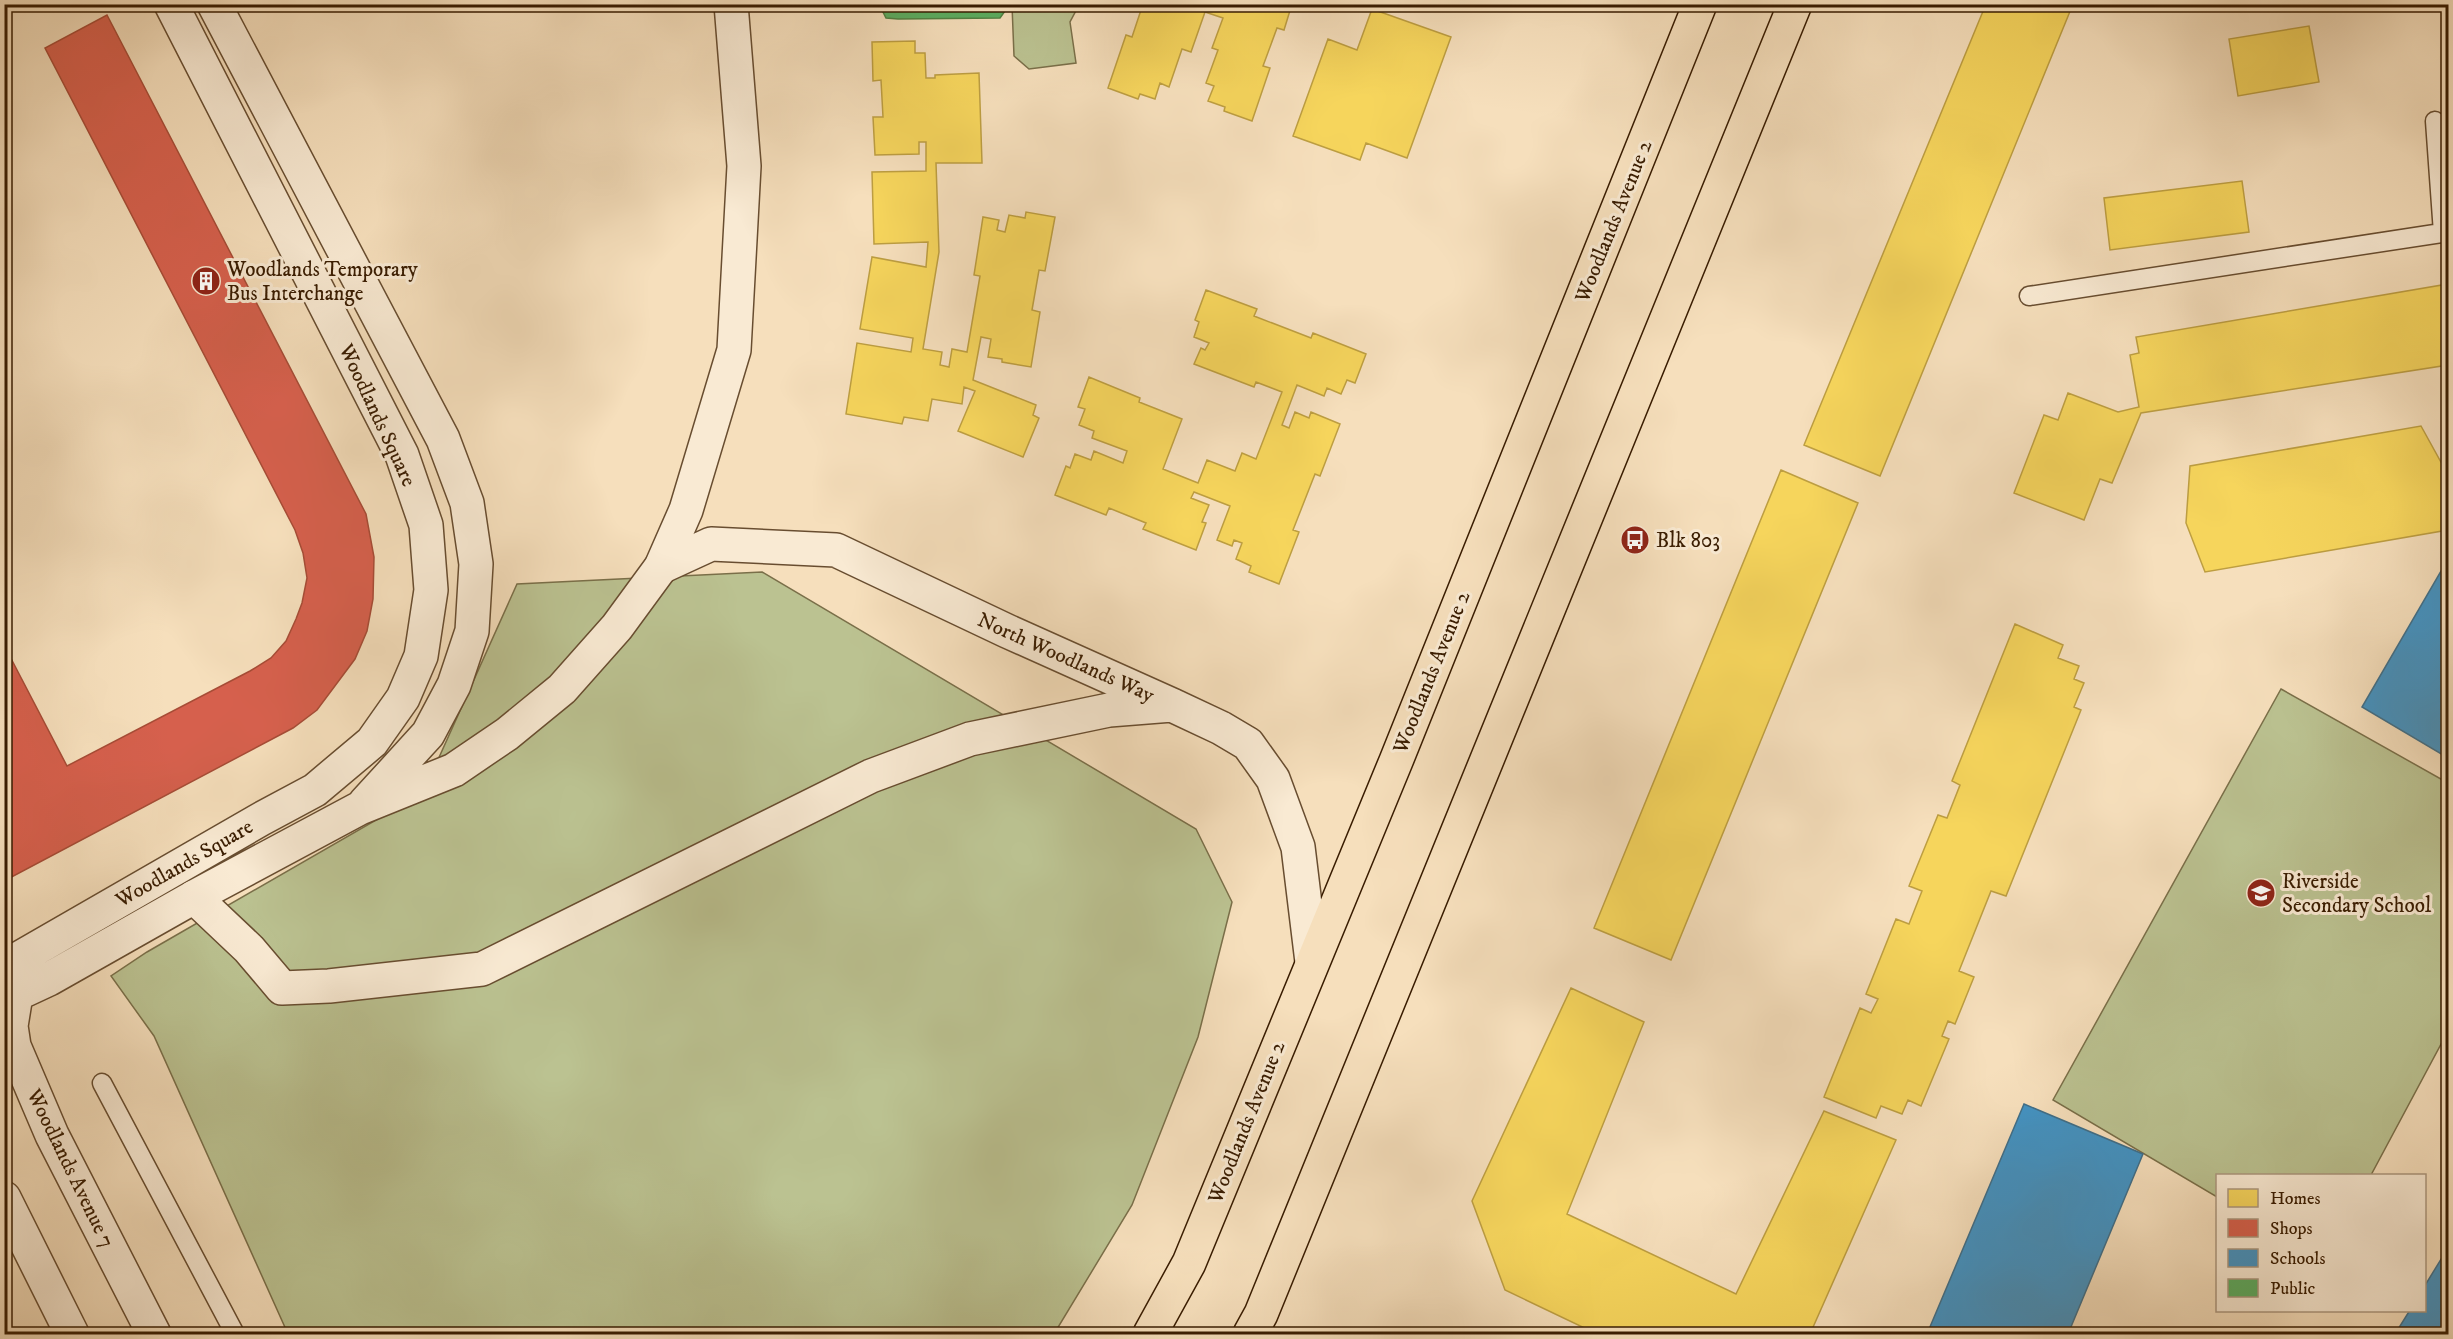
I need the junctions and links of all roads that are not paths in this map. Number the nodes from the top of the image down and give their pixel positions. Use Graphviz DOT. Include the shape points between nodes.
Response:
graph roads {
  1 [pos="171,4"];
  2 [pos="214,4"];
  3 [pos="731,4"];
  4 [pos="1700,4"];
  5 [pos="1795,4"];
  6 [pos="2435,121"];
  7 [pos="2446,233"];
  8 [pos="2029,296"];
  9 [pos="661,567"];
  10 [pos="1172,705"];
  11 [pos="360,808"];
  12 [pos="194,897"];
  13 [pos="1312,962"];
  14 [pos="8,987"];
  15 [pos="102,1083"];
  16 [pos="4,1198"];
  17 [pos="72,1335"];
  18 [pos="154,1335"];
  19 [pos="235,1335"];
  20 [pos="1150,1335"];
  21 [pos="1250,1335"];
  1 -- 14 [label="street, Woodlands Square" via="402,455 426,525 431,590 421,656 403,698 372,742 315,790 261,819"];
  2 -- 11 [label="street, Woodlands Square" via="442,439 467,503 476,564 472,631 454,686 428,734"];
  3 -- 9 [label="street, Woodlands Square" via="744,166 734,350 686,510"];
  4 -- 13 [label="main road, Woodlands Avenue 2"];
  5 -- 21 [label="main road"];
  6 -- 7 [label="lane"];
  7 -- 8 [label="lane"];
  9 -- 10 [label="street, North Woodlands Way" via="711,544 836,550"];
  9 -- 11 [label="street, Woodlands Square" via="617,627 562,690 454,770"];
  10 -- 12 [label="street" via="1109,710 970,739 882,771 482,969 282,988 249,949"];
  10 -- 13 [label="street, North Woodlands Way" via="1248,744 1273,779 1298,847"];
  11 -- 12 [label="street, Woodlands Square"];
  12 -- 14 [label="street, Woodlands Square" via="49,979"];
  13 -- 20 [label="main road, Woodlands Avenue 2" via="1189,1263"];
  14 -- 18 [label="street, Woodlands Avenue 7" via="14,1046 52,1135"];
  15 -- 19 [label="lane"];
  16 -- 17 [label="street"];
}
